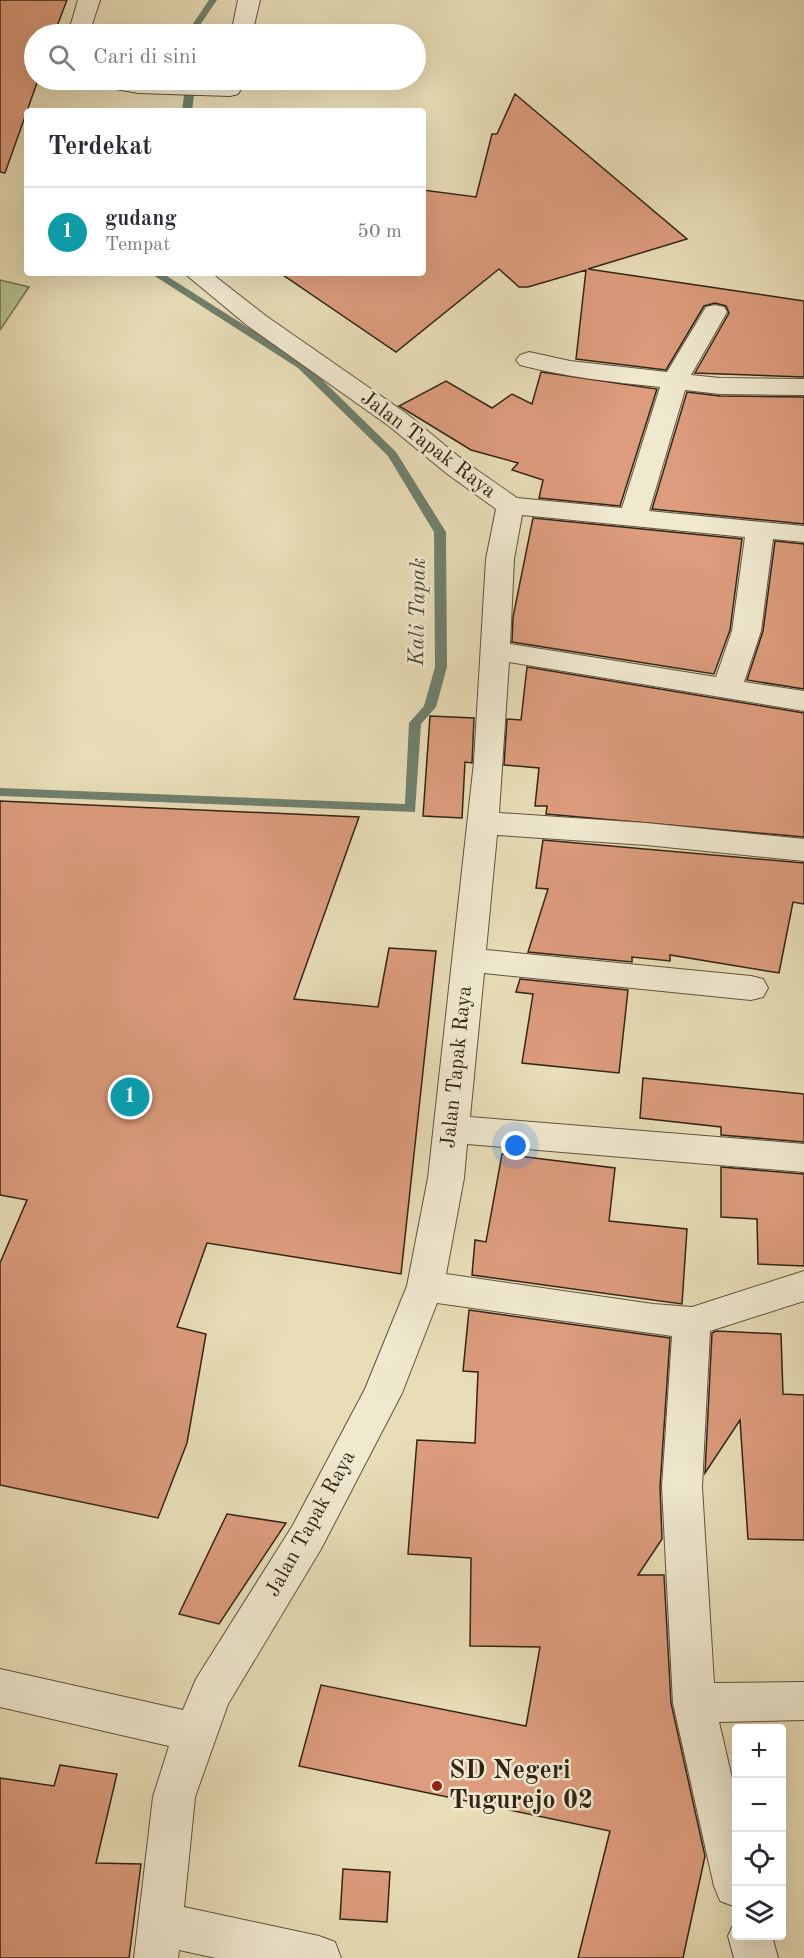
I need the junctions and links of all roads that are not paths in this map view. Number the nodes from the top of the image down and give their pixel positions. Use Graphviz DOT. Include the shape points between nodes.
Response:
graph roads {
  1 [pos="89,0"];
  2 [pos="249,0"];
  3 [pos="82,24"];
  4 [pos="244,24"];
  5 [pos="226,90"];
  6 [pos="225,108"];
  7 [pos="200,276"];
  8 [pos="715,312"];
  9 [pos="529,360"];
  10 [pos="675,380"];
  11 [pos="804,387"];
  12 [pos="510,506"];
  13 [pos="633,518"];
  14 [pos="760,530"];
  15 [pos="804,534"];
  16 [pos="496,651"];
  17 [pos="726,688"];
  18 [pos="804,701"];
  19 [pos="483,823"];
  20 [pos="804,850"];
  21 [pos="469,960"];
  22 [pos="751,988"];
  23 [pos="451,1129"];
  24 [pos="804,1158"];
  25 [pos="425,1286"];
  26 [pos="804,1286"];
  27 [pos="692,1322"];
  28 [pos="0,1688"];
  29 [pos="804,1701"];
  30 [pos="694,1703"];
  31 [pos="195,1732"];
  32 [pos="732,1869"];
  33 [pos="751,1940"];
  34 [pos="158,1941"];
  35 [pos="319,1958"];
  36 [pos="756,1958"];
  1 -- 3 [label="street"];
  2 -- 4 [label="street"];
  5 -- 6 [label="street"];
  7 -- 12 [label="street, Jalan Tapak Raya"];
  8 -- 10 [label="street"];
  9 -- 10 [label="street" via="570,369"];
  10 -- 11 [label="street" via="720,386"];
  10 -- 13 [label="street"];
  12 -- 13 [label="street"];
  12 -- 16 [label="street, Jalan Tapak Raya" via="500,559"];
  13 -- 14 [label="street"];
  14 -- 15 [label="street"];
  14 -- 17 [label="street" via="749,630"];
  16 -- 17 [label="street"];
  16 -- 19 [label="street, Jalan Tapak Raya"];
  17 -- 18 [label="street"];
  19 -- 20 [label="street"];
  19 -- 21 [label="street, Jalan Tapak Raya"];
  21 -- 22 [label="street"];
  21 -- 23 [label="street, Jalan Tapak Raya"];
  23 -- 24 [label="street"];
  23 -- 25 [label="street, Jalan Tapak Raya" via="446,1178"];
  25 -- 27 [label="street"];
  25 -- 31 [label="street, Jalan Tapak Raya" via="383,1393 307,1537 211,1693"];
  26 -- 27 [label="street"];
  27 -- 30 [label="street" via="682,1487"];
  28 -- 31 [label="street"];
  29 -- 30 [label="street"];
  30 -- 32 [label="street"];
  31 -- 34 [label="street, Jalan Tapak Raya" via="174,1797"];
  33 -- 36 [label="street"];
  34 -- 35 [label="street"];
}
